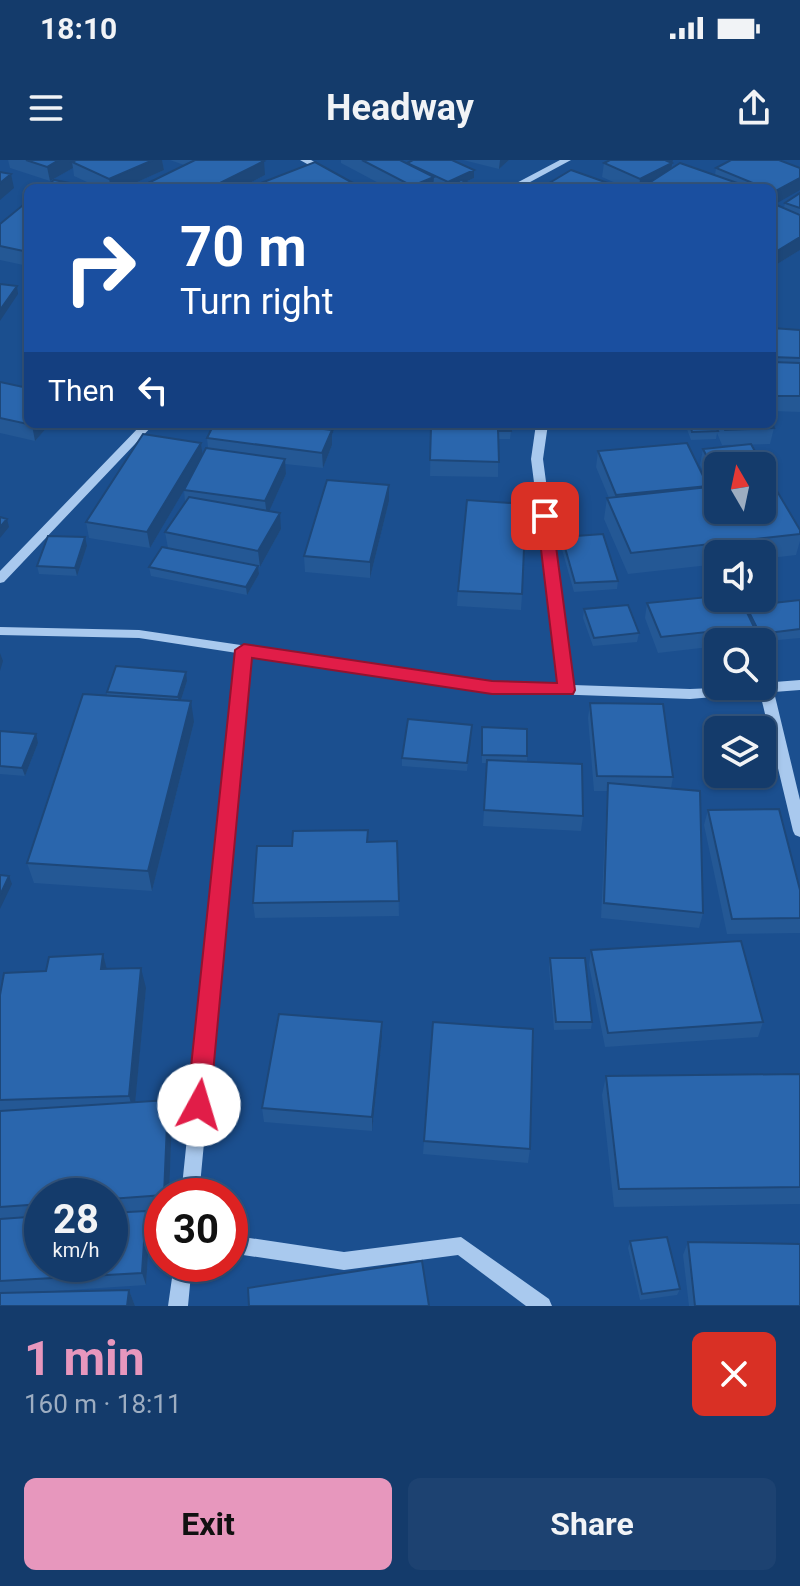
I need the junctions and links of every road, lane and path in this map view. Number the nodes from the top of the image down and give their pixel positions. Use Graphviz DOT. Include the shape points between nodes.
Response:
graph roads {
  1 [pos="304,160"];
  2 [pos="567,160"];
  3 [pos="349,184"];
  4 [pos="520,184"];
  5 [pos="144,428"];
  6 [pos="541,428"];
  7 [pos="0,579"];
  8 [pos="0,631"];
  9 [pos="244,650"];
  10 [pos="800,685"];
  11 [pos="776,687"];
  12 [pos="567,690"];
  13 [pos="704,693"];
  14 [pos="769,700"];
  15 [pos="800,831"];
  16 [pos="192,1178"];
  17 [pos="248,1247"];
  18 [pos="181,1282"];
  19 [pos="178,1306"];
  20 [pos="542,1306"];
  1 -- 3 [label="street"];
  2 -- 4 [label="street"];
  5 -- 7 [label="street"];
  6 -- 12 [label="street" via="537,459"];
  8 -- 9 [label="street" via="139,634"];
  9 -- 12 [label="street" via="492,687"];
  9 -- 16 [label="street"];
  10 -- 11 [label="street"];
  12 -- 13 [label="street"];
  14 -- 15 [label="street"];
  17 -- 20 [label="street" via="344,1261 461,1246"];
  18 -- 19 [label="street"];
}
